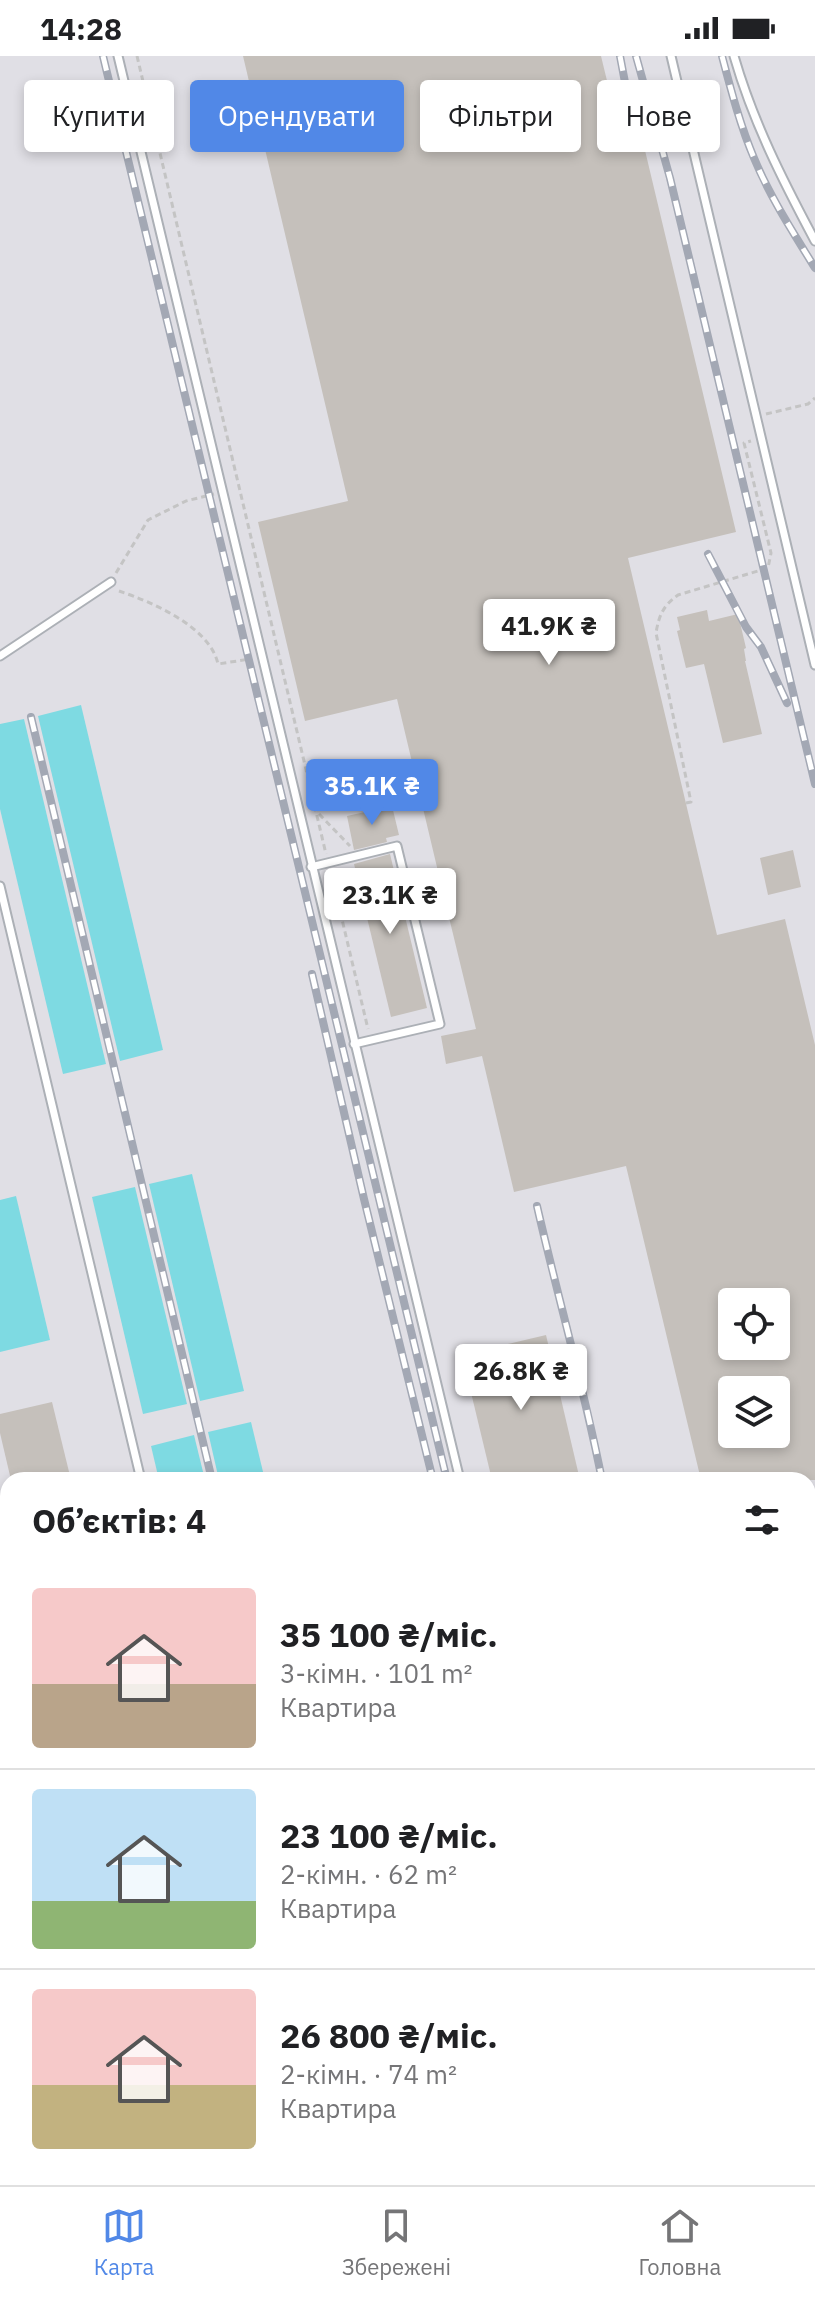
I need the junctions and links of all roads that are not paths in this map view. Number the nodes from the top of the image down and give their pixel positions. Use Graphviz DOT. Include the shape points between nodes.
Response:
graph roads {
  1 [pos="118,56"];
  2 [pos="671,56"];
  3 [pos="734,56"];
  4 [pos="815,241"];
  5 [pos="111,582"];
  6 [pos="0,656"];
  7 [pos="815,665"];
  8 [pos="311,867"];
  9 [pos="0,886"];
  10 [pos="354,1044"];
  11 [pos="139,1472"];
  12 [pos="458,1472"];
  1 -- 8 [label="lane"];
  2 -- 7 [label="lane"];
  3 -- 4 [label="lane" via="773,160"];
  5 -- 6 [label="lane"];
  8 -- 10 [label="lane"];
  8 -- 10 [label="lane" via="397,846 416,921 440,1024"];
  9 -- 11 [label="lane"];
  10 -- 12 [label="lane"];
}
